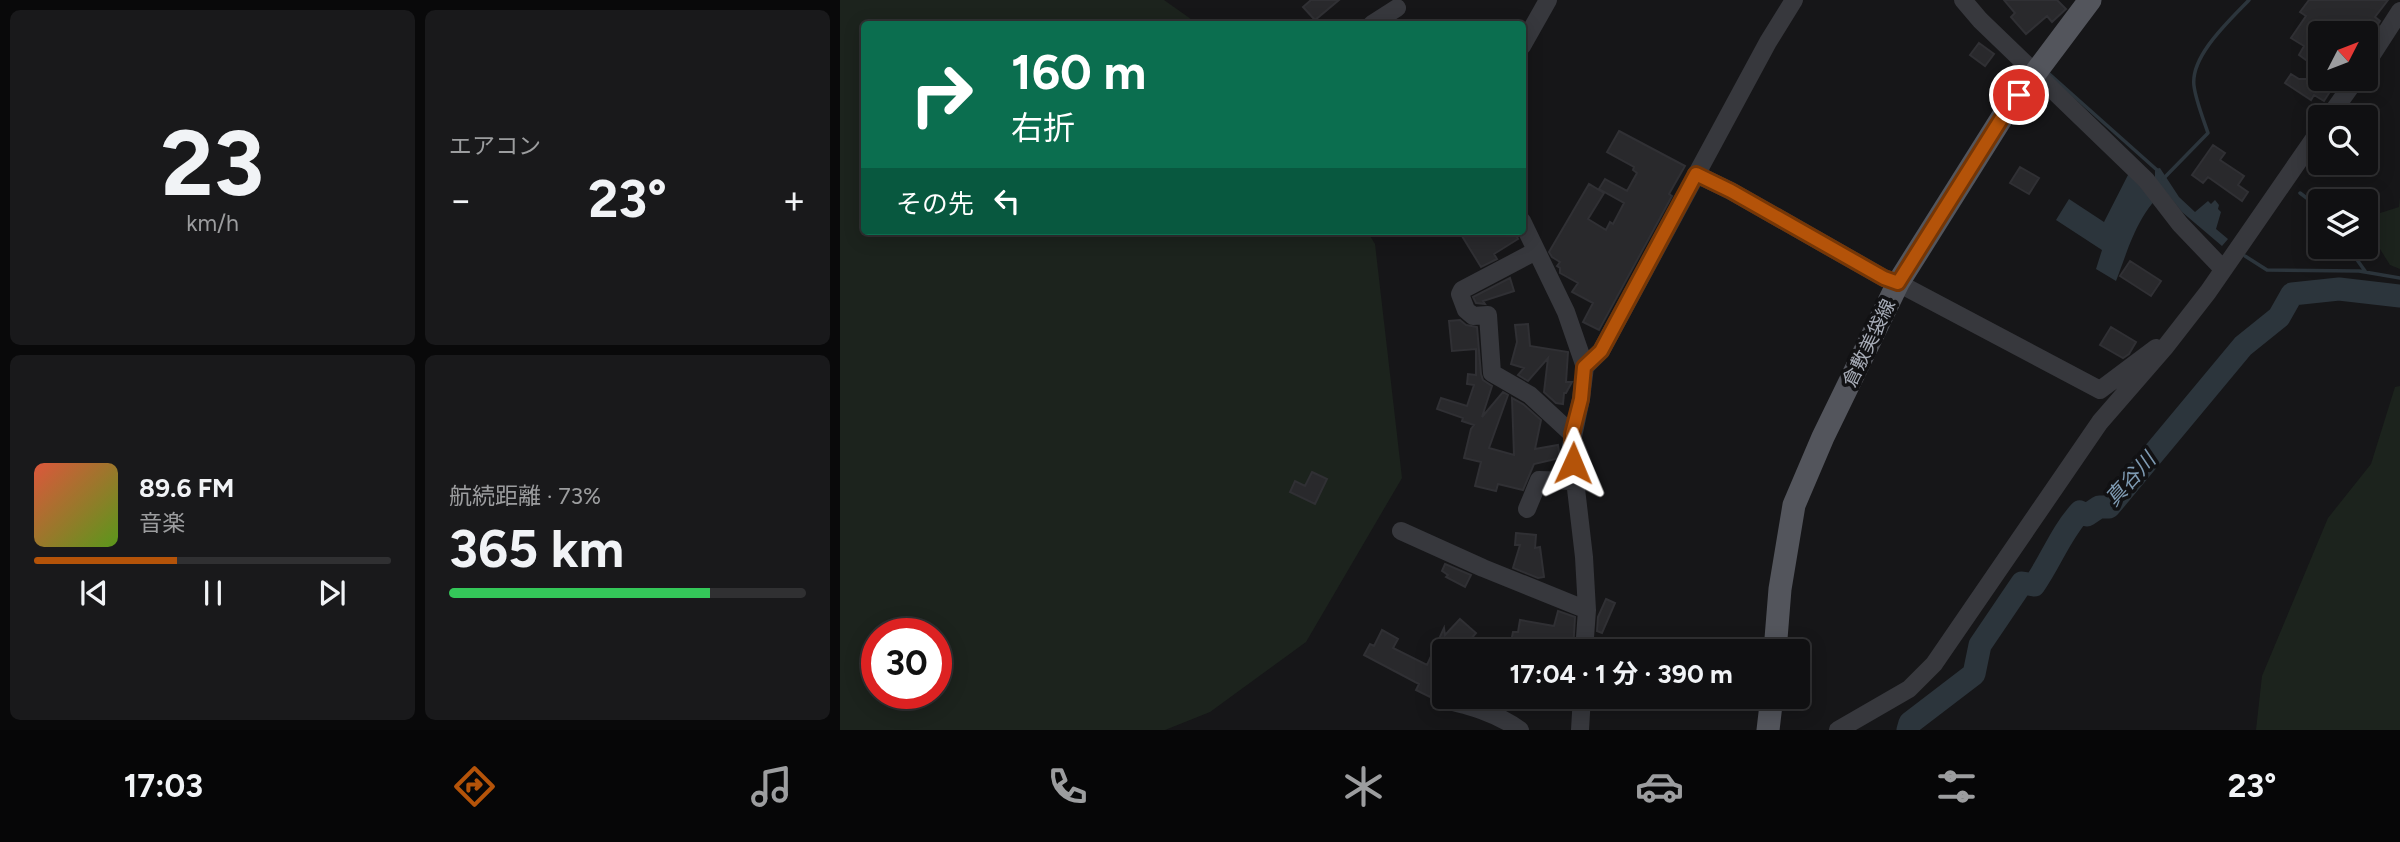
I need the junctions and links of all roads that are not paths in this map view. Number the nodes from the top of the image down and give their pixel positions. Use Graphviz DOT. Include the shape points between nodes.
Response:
graph roads {
  1 [pos="1548,0"];
  2 [pos="1794,0"];
  3 [pos="1963,0"];
  4 [pos="2090,0"];
  5 [pos="1398,11"];
  6 [pos="2400,11"];
  7 [pos="1378,21"];
  8 [pos="1526,39"];
  9 [pos="2378,45"];
  10 [pos="2035,74"];
  11 [pos="2308,147"];
  12 [pos="1696,174"];
  13 [pos="1526,230"];
  14 [pos="1536,251"];
  15 [pos="2223,269"];
  16 [pos="1898,283"];
  17 [pos="2166,346"];
  18 [pos="1584,367"];
  19 [pos="1572,434"];
  20 [pos="1574,481"];
  21 [pos="1527,509"];
  22 [pos="1401,531"];
  23 [pos="1587,610"];
  24 [pos="1585,639"];
  25 [pos="1776,639"];
  26 [pos="1482,709"];
  27 [pos="1581,709"];
  28 [pos="1770,709"];
  29 [pos="1520,730"];
  30 [pos="1580,730"];
  31 [pos="1768,730"];
  32 [pos="1838,730"];
  1 -- 8 [label="street"];
  2 -- 12 [label="street"];
  3 -- 10 [label="street"];
  4 -- 10 [label="main road, 倉敷美袋線"];
  5 -- 7 [label="street"];
  6 -- 9 [label="street"];
  10 -- 15 [label="street" via="2146,180"];
  10 -- 16 [label="main road, 倉敷美袋線" via="2003,116"];
  11 -- 15 [label="street"];
  12 -- 16 [label="street"];
  12 -- 18 [label="street" via="1601,351"];
  13 -- 14 [label="street"];
  14 -- 18 [label="street" via="1566,312"];
  14 -- 19 [label="street" via="1460,293 1473,316 1488,315 1492,373 1530,396"];
  15 -- 17 [label="street"];
  16 -- 17 [label="street" via="2100,390 2155,348"];
  16 -- 25 [label="main road, 倉敷美袋線" via="1794,505"];
  17 -- 32 [label="street" via="2100,422 1934,664 1909,689"];
  18 -- 19 [label="street"];
  19 -- 20 [label="street"];
  20 -- 21 [label="street" via="1539,480"];
  20 -- 23 [label="street"];
  22 -- 23 [label="street"];
  23 -- 24 [label="street"];
  26 -- 29 [label="street"];
  27 -- 30 [label="street"];
  28 -- 31 [label="main road"];
}
